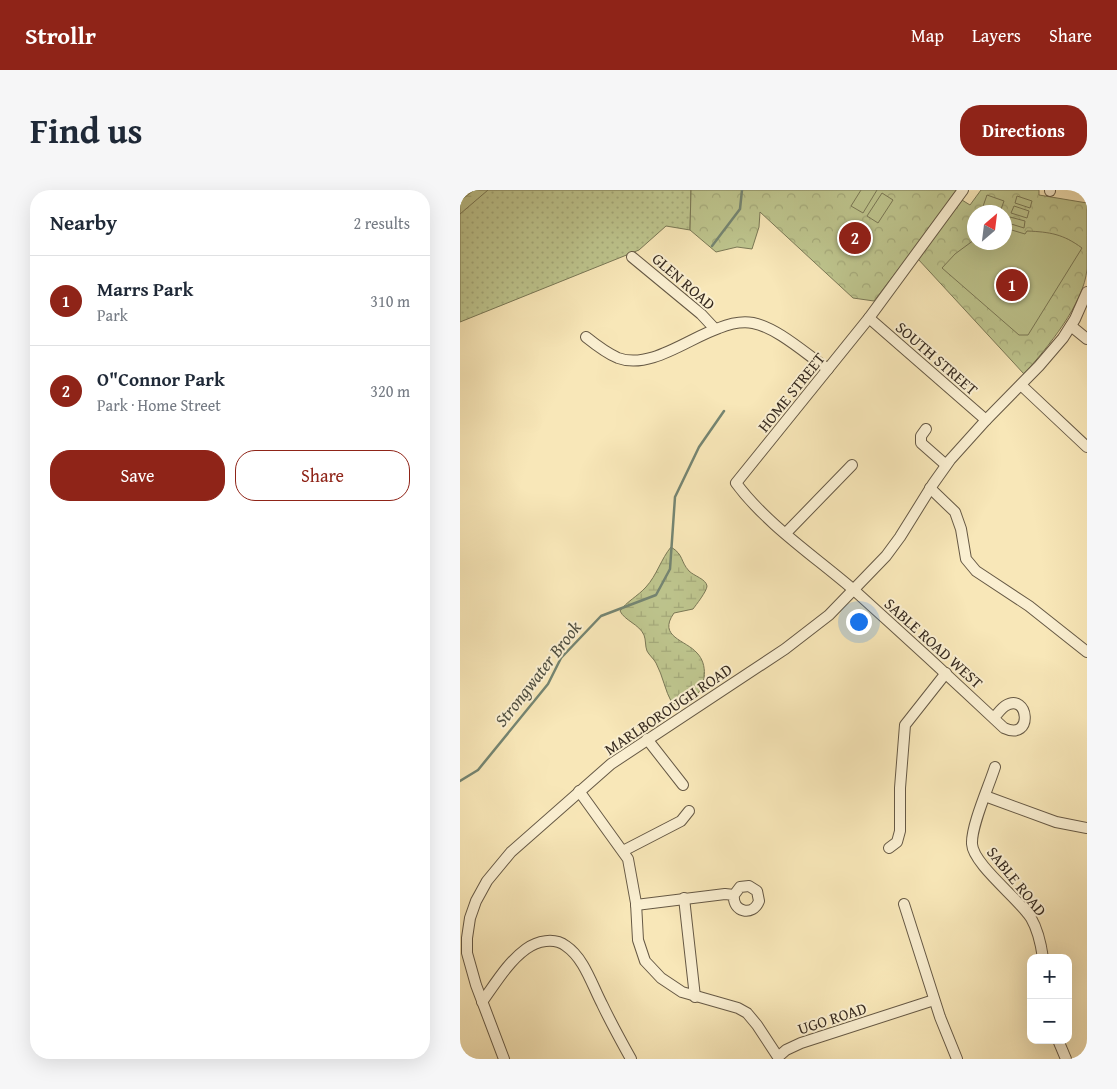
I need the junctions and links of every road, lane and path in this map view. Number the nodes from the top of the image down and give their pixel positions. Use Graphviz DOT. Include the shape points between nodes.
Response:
graph roads {
  1 [pos="963,190"];
  2 [pos="632,257"];
  3 [pos="1087,292"];
  4 [pos="869,318"];
  5 [pos="1071,326"];
  6 [pos="715,329"];
  7 [pos="586,337"];
  8 [pos="1087,339"];
  9 [pos="828,369"];
  10 [pos="1021,385"];
  11 [pos="986,420"];
  12 [pos="926,429"];
  13 [pos="1087,447"];
  14 [pos="852,464"];
  15 [pos="946,465"];
  16 [pos="930,488"];
  17 [pos="786,533"];
  18 [pos="854,590"];
  19 [pos="1087,652"];
  20 [pos="946,673"];
  21 [pos="994,718"];
  22 [pos="647,739"];
  23 [pos="995,767"];
  24 [pos="683,785"];
  25 [pos="580,791"];
  26 [pos="985,796"];
  27 [pos="689,811"];
  28 [pos="1087,828"];
  29 [pos="889,848"];
  30 [pos="623,851"];
  31 [pos="734,895"];
  32 [pos="684,898"];
  33 [pos="904,904"];
  34 [pos="636,905"];
  35 [pos="1042,954"];
  36 [pos="695,996"];
  37 [pos="934,1000"];
  38 [pos="482,1002"];
  39 [pos="1060,1044"];
  40 [pos="778,1058"];
  41 [pos="504,1059"];
  42 [pos="631,1059"];
  43 [pos="957,1059"];
  44 [pos="1066,1059"];
  1 -- 4 [label="street, HOME STREET"];
  2 -- 6 [label="street, GLEN ROAD"];
  3 -- 5 [label="street, MARLBOROUGH ROAD"];
  4 -- 9 [label="street, HOME STREET"];
  4 -- 11 [label="street, SOUTH STREET"];
  5 -- 8 [label="street"];
  5 -- 10 [label="street, MARLBOROUGH ROAD" via="1054,350"];
  6 -- 7 [label="street" via="659,355 636,361 619,358"];
  6 -- 9 [label="street" via="739,323 761,325"];
  9 -- 17 [label="street, HOME STREET" via="736,483 749,501"];
  10 -- 11 [label="street, MARLBOROUGH ROAD"];
  10 -- 13 [label="street"];
  11 -- 15 [label="street, MARLBOROUGH ROAD"];
  12 -- 15 [label="street" via="921,443"];
  14 -- 17 [label="street"];
  15 -- 16 [label="street, MARLBOROUGH ROAD"];
  16 -- 18 [label="street, MARLBOROUGH ROAD" via="893,547"];
  16 -- 19 [label="street" via="955,512 966,559 976,571 1029,606"];
  17 -- 18 [label="street, HOME STREET"];
  18 -- 20 [label="street, SABLE ROAD WEST"];
  18 -- 22 [label="street, MARLBOROUGH ROAD" via="829,615 785,649"];
  20 -- 21 [label="street, SABLE ROAD WEST"];
  20 -- 29 [label="street" via="905,725 900,831 897,842"];
  22 -- 24 [label="street"];
  22 -- 25 [label="street, MARLBOROUGH ROAD"];
  23 -- 26 [label="street, SABLE ROAD"];
  25 -- 30 [label="street, UGO ROAD"];
  25 -- 38 [label="street, MARLBOROUGH ROAD" via="511,852 487,881 476,901 468,927 467,953"];
  26 -- 28 [label="street" via="1056,822"];
  26 -- 35 [label="street, SABLE ROAD" via="972,836 972,849 1030,916 1038,932"];
  27 -- 30 [label="street" via="681,821"];
  30 -- 34 [label="street, UGO ROAD" via="631,868"];
  31 -- 32 [label="street"];
  32 -- 34 [label="street"];
  32 -- 36 [label="street"];
  33 -- 37 [label="street"];
  34 -- 36 [label="street, UGO ROAD" via="638,940 645,960 670,985"];
  36 -- 40 [label="street, UGO ROAD" via="747,1013"];
  37 -- 40 [label="street, UGO ROAD" via="801,1043"];
  37 -- 43 [label="street"];
  38 -- 41 [label="street, MARLBOROUGH ROAD"];
  38 -- 42 [label="street" via="526,949 535,943 556,941 565,945 579,960"];
  39 -- 44 [label="street"];
}
